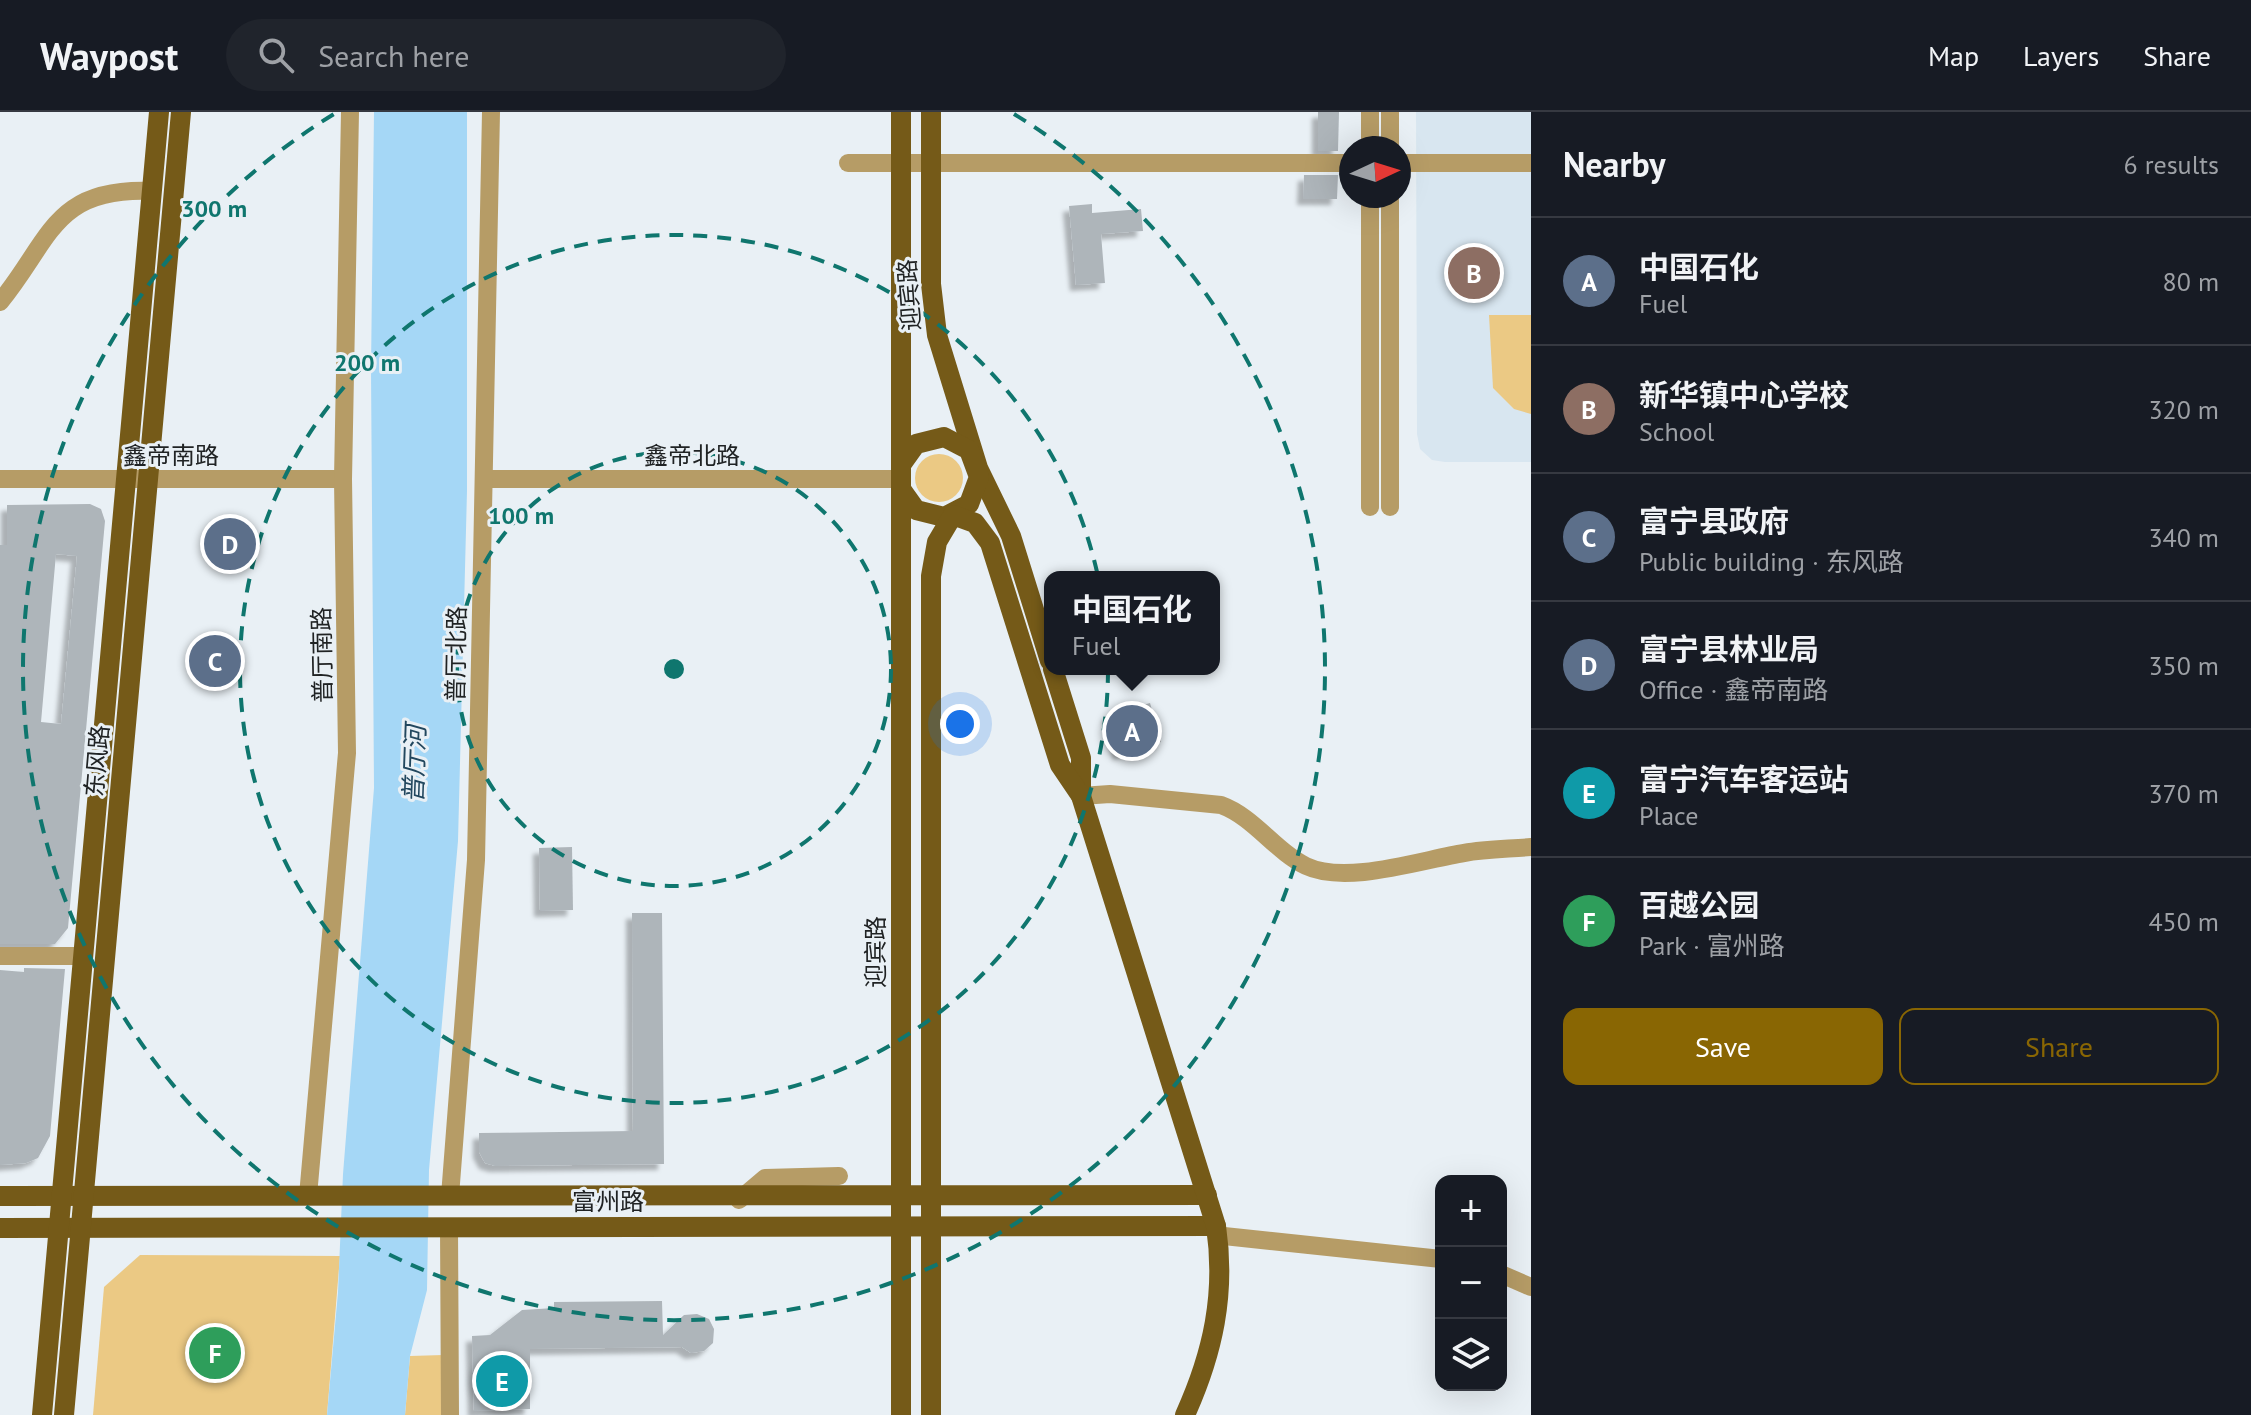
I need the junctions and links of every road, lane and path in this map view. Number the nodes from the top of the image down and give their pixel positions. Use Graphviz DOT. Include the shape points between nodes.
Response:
graph roads {
  1 [pos="159,112"];
  2 [pos="181,112"];
  3 [pos="350,112"];
  4 [pos="491,112"];
  5 [pos="901,112"];
  6 [pos="931,112"];
  7 [pos="1370,112"];
  8 [pos="1390,112"];
  9 [pos="1370,136"];
  10 [pos="1390,136"];
  11 [pos="848,163"];
  12 [pos="1339,163"];
  13 [pos="1411,163"];
  14 [pos="1531,163"];
  15 [pos="152,191"];
  16 [pos="1370,208"];
  17 [pos="1390,208"];
  18 [pos="0,302"];
  19 [pos="978,468"];
  20 [pos="901,478"];
  21 [pos="0,479"];
  22 [pos="126,479"];
  23 [pos="148,479"];
  24 [pos="343,479"];
  25 [pos="484,479"];
  26 [pos="1370,507"];
  27 [pos="1390,507"];
  28 [pos="953,515"];
  29 [pos="1044,642"];
  30 [pos="1055,675"];
  31 [pos="1081,796"];
  32 [pos="1531,847"];
  33 [pos="0,956"];
  34 [pos="83,956"];
  35 [pos="839,1176"];
  36 [pos="901,1195"];
  37 [pos="931,1195"];
  38 [pos="1207,1195"];
  39 [pos="0,1196"];
  40 [pos="62,1196"];
  41 [pos="84,1196"];
  42 [pos="308,1196"];
  43 [pos="450,1196"];
  44 [pos="739,1200"];
  45 [pos="931,1226"];
  46 [pos="81,1227"];
  47 [pos="449,1227"];
  48 [pos="901,1227"];
  49 [pos="0,1228"];
  50 [pos="59,1228"];
  51 [pos="1220,1231"];
  52 [pos="1435,1258"];
  53 [pos="1507,1277"];
  54 [pos="1531,1287"];
  55 [pos="42,1415"];
  56 [pos="64,1415"];
  57 [pos="450,1415"];
  58 [pos="901,1415"];
  59 [pos="931,1415"];
  60 [pos="1185,1415"];
  1 -- 15 [label="main road, 东风路"];
  2 -- 23 [label="main road, 东风路"];
  3 -- 24 [label="street, 普厅南路"];
  4 -- 25 [label="street, 普厅北路"];
  5 -- 20 [label="main road, 迎宾路"];
  6 -- 19 [label="main road, 迎宾路" via="934,318"];
  7 -- 9 [label="street"];
  8 -- 10 [label="street"];
  11 -- 12 [label="street"];
  13 -- 14 [label="street"];
  15 -- 18 [label="street" via="109,194 69,212 38,242"];
  15 -- 22 [label="main road, 东风路"];
  16 -- 26 [label="street"];
  17 -- 27 [label="street"];
  19 -- 20 [label="main road" via="969,450 944,437 916,444"];
  19 -- 28 [label="main road" via="974,496"];
  19 -- 29 [label="main road" via="1011,536"];
  20 -- 25 [label="street, 鑫帝北路"];
  20 -- 28 [label="main road" via="909,503 925,515"];
  20 -- 36 [label="main road, 迎宾路"];
  21 -- 22 [label="street, 鑫帝南路"];
  22 -- 23 [label="street, 鑫帝南路"];
  22 -- 34 [label="main road, 东风路"];
  23 -- 24 [label="street, 鑫帝南路"];
  23 -- 41 [label="main road, 东风路"];
  24 -- 42 [label="street, 普厅南路" via="346,778"];
  25 -- 43 [label="street, 普厅北路" via="476,860"];
  28 -- 31 [label="main road" via="975,523 990,543 1060,765"];
  28 -- 37 [label="main road" via="937,542 931,576"];
  30 -- 31 [label="main road" via="1081,758"];
  31 -- 32 [label="street" via="1221,805 1301,863 1328,871 1379,869 1468,852"];
  31 -- 38 [label="main road"];
  33 -- 34 [label="street"];
  34 -- 40 [label="main road, 东风路"];
  35 -- 44 [label="street" via="765,1178"];
  36 -- 37 [label="main road, 富州路"];
  36 -- 43 [label="main road, 富州路"];
  36 -- 48 [label="main road, 迎宾路"];
  37 -- 38 [label="main road, 富州路"];
  37 -- 45 [label="main road"];
  38 -- 51 [label="main road"];
  39 -- 40 [label="main road, 富州路"];
  40 -- 41 [label="main road, 富州路"];
  40 -- 50 [label="main road, 东风路"];
  41 -- 42 [label="main road, 富州路"];
  41 -- 46 [label="main road, 东风路"];
  42 -- 43 [label="main road, 富州路"];
  45 -- 48 [label="main road, 富州路"];
  45 -- 51 [label="main road, 富州路"];
  45 -- 59 [label="main road"];
  46 -- 47 [label="main road, 富州路"];
  46 -- 50 [label="main road, 富州路"];
  46 -- 56 [label="main road, 东风路"];
  47 -- 48 [label="main road, 富州路"];
  47 -- 57 [label="street"];
  48 -- 58 [label="main road, 迎宾路"];
  49 -- 50 [label="main road, 富州路"];
  50 -- 55 [label="main road, 东风路"];
  51 -- 52 [label="street"];
  51 -- 60 [label="main road" via="1215,1330"];
  53 -- 54 [label="street"];
}
